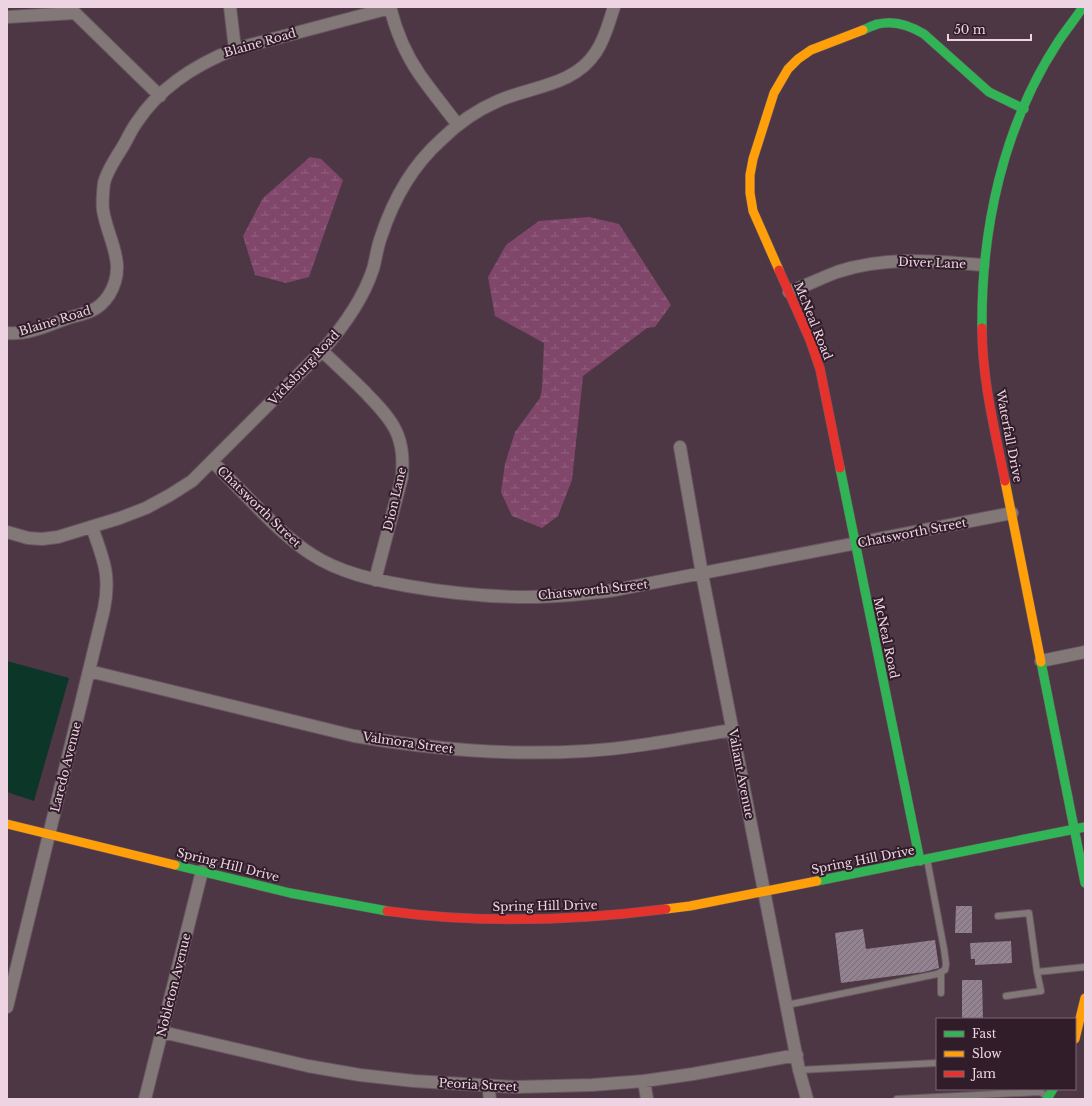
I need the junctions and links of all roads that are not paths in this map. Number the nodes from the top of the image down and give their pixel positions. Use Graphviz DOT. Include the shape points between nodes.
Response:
graph roads {
  1 [pos="230,7"];
  2 [pos="390,7"];
  3 [pos="614,7"];
  4 [pos="1083,7"];
  5 [pos="75,10"];
  6 [pos="7,17"];
  7 [pos="235,48"];
  8 [pos="160,96"];
  9 [pos="1024,108"];
  10 [pos="458,125"];
  11 [pos="983,265"];
  12 [pos="789,292"];
  13 [pos="7,333"];
  14 [pos="322,351"];
  15 [pos="680,447"];
  16 [pos="212,461"];
  17 [pos="1012,513"];
  18 [pos="92,527"];
  19 [pos="7,532"];
  20 [pos="855,544"];
  21 [pos="702,574"];
  22 [pos="375,580"];
  23 [pos="1085,652"];
  24 [pos="1041,661"];
  25 [pos="89,671"];
  26 [pos="732,730"];
  27 [pos="7,824"];
  28 [pos="1085,827"];
  29 [pos="1075,830"];
  30 [pos="49,834"];
  31 [pos="923,860"];
  32 [pos="202,871"];
  33 [pos="1085,884"];
  34 [pos="765,892"];
  35 [pos="998,916"];
  36 [pos="1085,968"];
  37 [pos="941,972"];
  38 [pos="1037,972"];
  39 [pos="941,993"];
  40 [pos="1006,996"];
  41 [pos="1085,998"];
  42 [pos="8,999"];
  43 [pos="787,1005"];
  44 [pos="162,1032"];
  45 [pos="1079,1033"];
  46 [pos="797,1056"];
  47 [pos="936,1063"];
  48 [pos="799,1070"];
  49 [pos="644,1081"];
  50 [pos="488,1086"];
  51 [pos="1049,1095"];
  52 [pos="145,1099"];
  53 [pos="490,1099"];
  54 [pos="647,1099"];
  55 [pos="807,1099"];
  56 [pos="897,1099"];
  1 -- 7 [label="street"];
  2 -- 7 [label="street, Blaine Road"];
  2 -- 10 [label="street" via="396,29 408,55"];
  3 -- 10 [label="street, Vicksburg Road" via="603,40 596,52 586,65 573,75 498,101"];
  4 -- 9 [label="street, Waterfall Drive" via="1056,46"];
  5 -- 6 [label="street"];
  5 -- 8 [label="street"];
  7 -- 8 [label="street, Blaine Road" via="193,69"];
  8 -- 13 [label="street, Blaine Road" via="137,122 105,182 103,210 118,267 115,281 106,299 92,311 25,332"];
  9 -- 11 [label="street, Waterfall Drive" via="999,177"];
  9 -- 12 [label="street, McNeal Road" via="989,92 924,34 900,24 888,23 868,27 811,50 798,59 784,75 774,93 750,175 754,211"];
  10 -- 14 [label="street, Vicksburg Road" via="440,140 410,175 387,218 373,269 362,294 351,315"];
  11 -- 12 [label="street, Diver Lane" via="923,260 893,261 838,272"];
  11 -- 17 [label="street, Waterfall Drive" via="981,301 986,377"];
  12 -- 20 [label="street, McNeal Road" via="820,369"];
  14 -- 16 [label="street, Vicksburg Road"];
  14 -- 22 [label="street, Dion Lane" via="390,419 401,445 402,477"];
  15 -- 21 [label="street, Valiant Avenue"];
  16 -- 18 [label="street, Vicksburg Road" via="192,481 170,496 146,508"];
  16 -- 22 [label="street, Chatsworth Street" via="294,542 331,566"];
  17 -- 20 [label="street, Chatsworth Street"];
  17 -- 24 [label="street, Waterfall Drive"];
  18 -- 19 [label="street, Vicksburg Road" via="42,539"];
  18 -- 25 [label="street, Laredo Avenue" via="104,561 107,593"];
  20 -- 21 [label="street, Chatsworth Street"];
  20 -- 31 [label="street, McNeal Road"];
  21 -- 22 [label="street, Chatsworth Street" via="615,590 529,597 446,592"];
  21 -- 26 [label="street, Valiant Avenue"];
  23 -- 24 [label="street"];
  24 -- 29 [label="street, Waterfall Drive"];
  25 -- 26 [label="street, Valmora Street" via="354,736 444,749 538,753 587,751"];
  25 -- 30 [label="street, Laredo Avenue"];
  26 -- 34 [label="street, Valiant Avenue"];
  27 -- 30 [label="street, Spring Hill Drive"];
  28 -- 29 [label="street, Spring Hill Drive"];
  29 -- 31 [label="street, Spring Hill Drive"];
  29 -- 33 [label="street, Waterfall Drive"];
  30 -- 32 [label="street, Spring Hill Drive"];
  30 -- 42 [label="street, Laredo Avenue"];
  31 -- 34 [label="street, Spring Hill Drive"];
  31 -- 37 [label="lane" via="946,964 945,970"];
  32 -- 34 [label="street, Spring Hill Drive" via="337,903 433,916 484,919 592,918 690,906"];
  32 -- 44 [label="street, Nobleton Avenue"];
  34 -- 43 [label="street, Valiant Avenue"];
  35 -- 38 [label="lane" via="1029,913"];
  36 -- 38 [label="lane"];
  37 -- 39 [label="lane"];
  37 -- 43 [label="lane"];
  38 -- 40 [label="lane" via="1041,991"];
  41 -- 45 [label="street"];
  43 -- 46 [label="street, Valiant Avenue"];
  44 -- 50 [label="street, Peoria Street" via="294,1063 345,1072 414,1081"];
  44 -- 52 [label="street, Nobleton Avenue"];
  46 -- 48 [label="street, Valiant Avenue"];
  46 -- 49 [label="street, Peoria Street"];
  47 -- 48 [label="lane"];
  48 -- 55 [label="street, Valiant Avenue"];
  49 -- 50 [label="street, Peoria Street" via="538,1087"];
  49 -- 54 [label="street"];
  50 -- 53 [label="street"];
  51 -- 56 [label="lane" via="1040,1092"];
}
